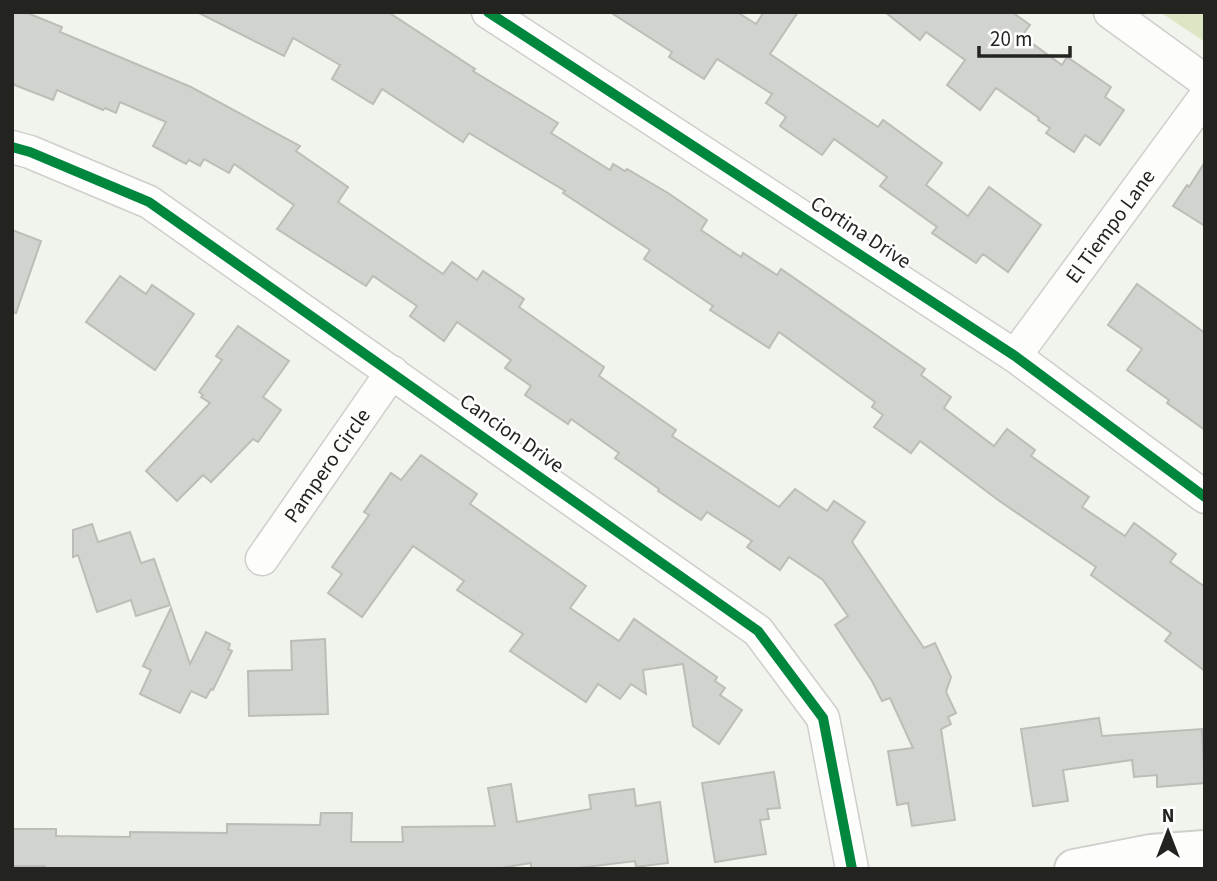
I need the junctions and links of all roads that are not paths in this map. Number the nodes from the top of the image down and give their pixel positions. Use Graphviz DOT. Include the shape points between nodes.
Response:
graph roads {
  1 [pos="488,12"];
  2 [pos="1110,12"];
  3 [pos="1205,81"];
  4 [pos="1205,97"];
  5 [pos="12,147"];
  6 [pos="1015,356"];
  7 [pos="392,372"];
  8 [pos="1205,497"];
  9 [pos="262,559"];
  10 [pos="1205,850"];
  11 [pos="852,869"];
  12 [pos="1074,869"];
  1 -- 6 [label="street, Cortina Drive"];
  2 -- 3 [label="street"];
  4 -- 6 [label="street, El Tiempo Lane"];
  5 -- 7 [label="street, Cancion Drive" via="149,202"];
  6 -- 8 [label="street, Cortina Drive"];
  7 -- 9 [label="street, Pampero Circle"];
  7 -- 11 [label="street, Cancion Drive" via="758,631 823,718"];
  10 -- 12 [label="street" via="1152,854"];
}
